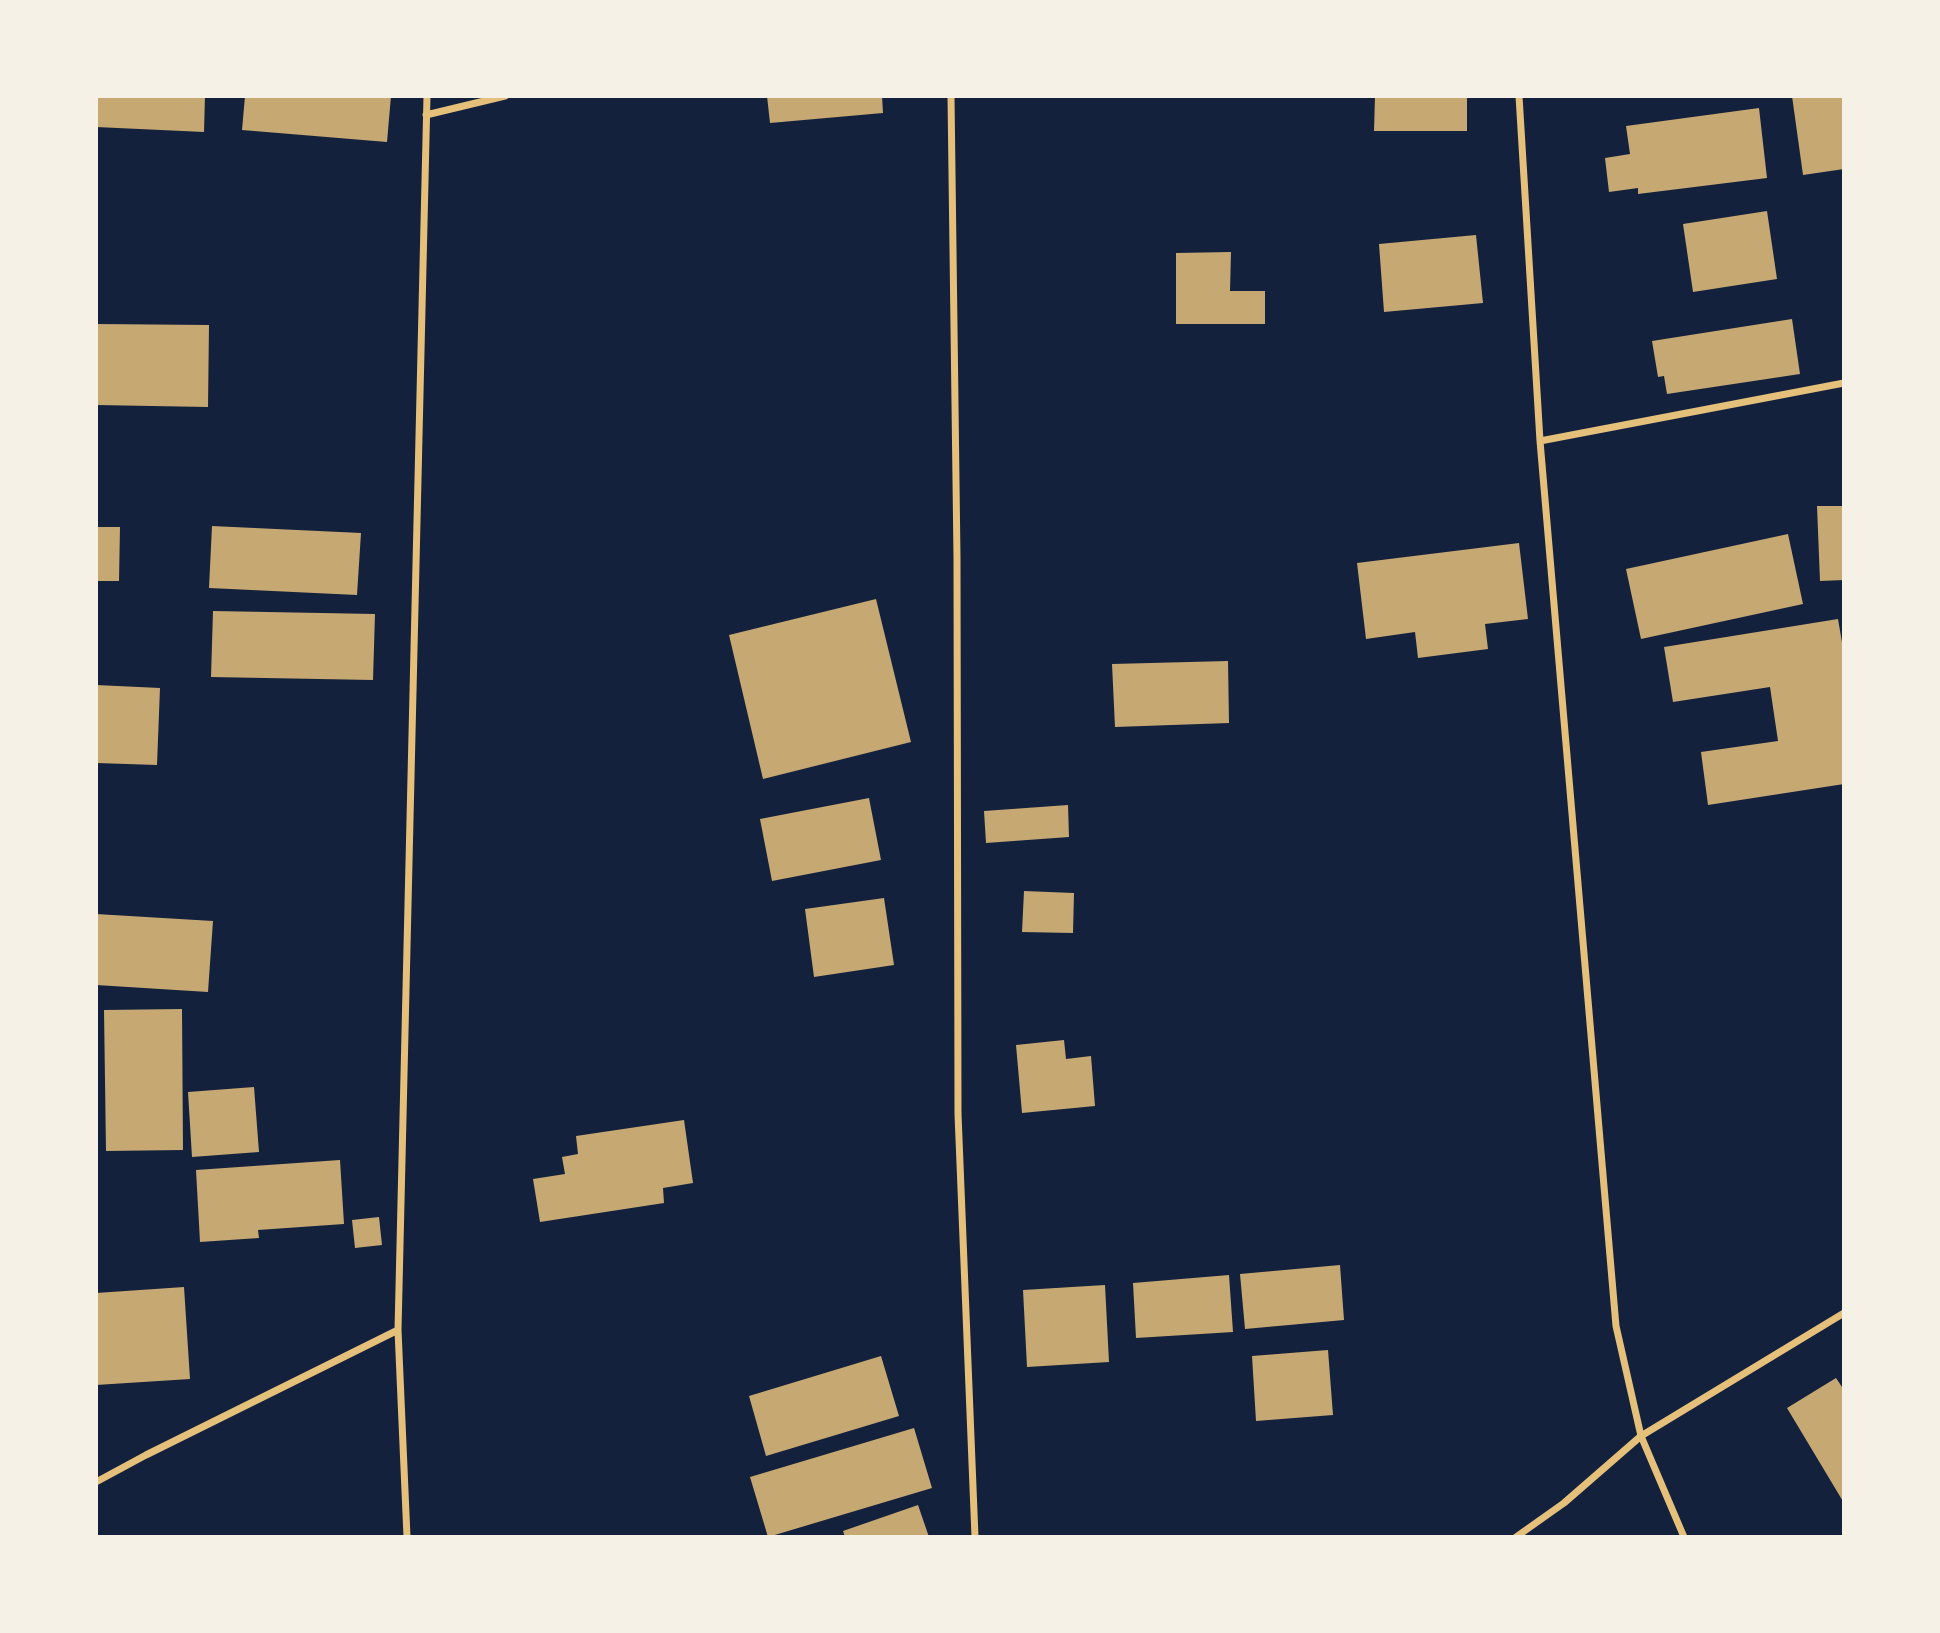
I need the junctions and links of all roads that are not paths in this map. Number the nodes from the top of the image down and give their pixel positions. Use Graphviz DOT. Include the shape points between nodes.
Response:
graph roads {
  1 [pos="427,96"];
  2 [pos="505,96"];
  3 [pos="951,96"];
  4 [pos="1519,96"];
  5 [pos="426,115"];
  6 [pos="1844,383"];
  7 [pos="1540,442"];
  8 [pos="1844,1314"];
  9 [pos="398,1330"];
  10 [pos="1642,1436"];
  11 [pos="96,1482"];
  12 [pos="407,1537"];
  13 [pos="975,1537"];
  14 [pos="1516,1537"];
  15 [pos="1684,1537"];
  1 -- 5 [label="street"];
  2 -- 5 [label="street"];
  3 -- 13 [label="street" via="958,1114"];
  4 -- 7 [label="street"];
  5 -- 9 [label="street"];
  6 -- 7 [label="street"];
  7 -- 10 [label="street" via="1616,1326"];
  8 -- 10 [label="street"];
  9 -- 11 [label="street"];
  9 -- 12 [label="street"];
  10 -- 14 [label="street"];
  10 -- 15 [label="street"];
}
